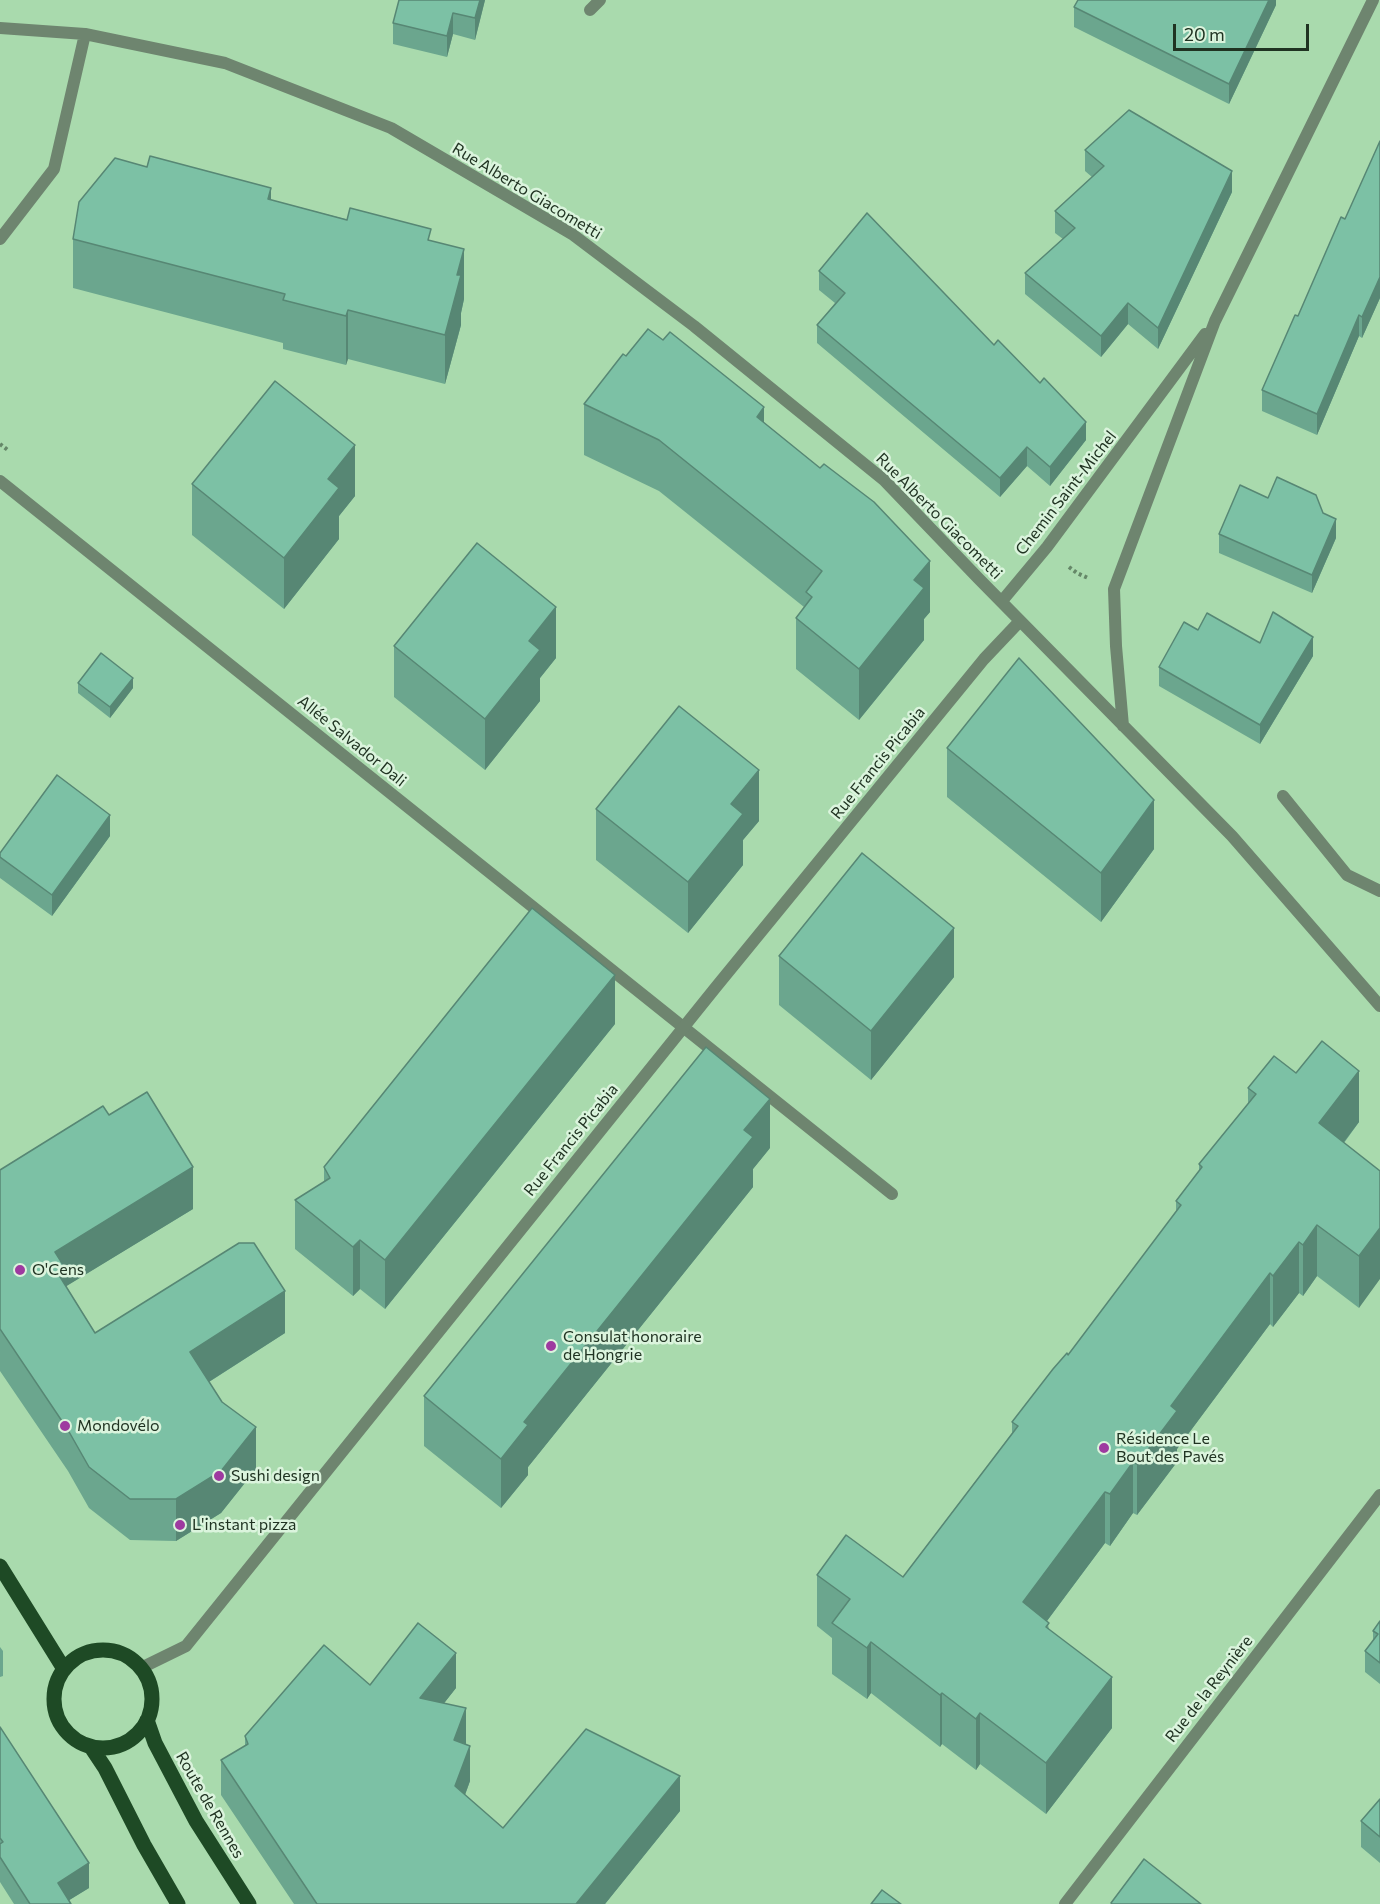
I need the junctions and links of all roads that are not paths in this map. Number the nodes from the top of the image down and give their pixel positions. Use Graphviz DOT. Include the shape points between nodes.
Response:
graph roads {
  1 [pos="600,0"];
  2 [pos="1373,0"];
  3 [pos="590,10"];
  4 [pos="0,28"];
  5 [pos="84,34"];
  6 [pos="0,239"];
  7 [pos="1215,321"];
  8 [pos="0,481"];
  9 [pos="1002,601"];
  10 [pos="1020,621"];
  11 [pos="1123,726"];
  12 [pos="1283,795"];
  13 [pos="1380,891"];
  14 [pos="1380,1006"];
  15 [pos="684,1027"];
  16 [pos="892,1194"];
  17 [pos="1380,1495"];
  18 [pos="0,1566"];
  19 [pos="141,1668"];
  20 [pos="64,1669"];
  21 [pos="147,1720"];
  22 [pos="91,1747"];
  23 [pos="178,1904"];
  24 [pos="249,1904"];
  25 [pos="1065,1904"];
  1 -- 3 [label="street"];
  2 -- 7 [label="street, Chemin Saint-Michel"];
  4 -- 5 [label="street, Rue Alberto Giacometti"];
  5 -- 6 [label="street" via="54,169"];
  5 -- 9 [label="street, Rue Alberto Giacometti" via="225,63 391,128 572,234 694,326 884,480"];
  7 -- 9 [label="street, Chemin Saint-Michel" via="1047,547"];
  7 -- 11 [label="street, Chemin Saint-Michel" via="1114,589"];
  8 -- 15 [label="street, Allée Salvador Dali"];
  9 -- 10 [label="street"];
  10 -- 11 [label="street"];
  10 -- 15 [label="street, Rue Francis Picabia" via="984,659"];
  11 -- 14 [label="street" via="1232,836"];
  12 -- 13 [label="street" via="1347,874"];
  15 -- 16 [label="street, Allée Salvador Dali"];
  15 -- 19 [label="street, Rue Francis Picabia" via="186,1646"];
  17 -- 25 [label="street, Rue de la Reynière"];
  18 -- 20 [label="main road"];
  19 -- 20 [label="main road" via="124,1654 102,1650 81,1655"];
  19 -- 21 [label="main road" via="152,1694"];
  20 -- 22 [label="main road" via="55,1686 56,1715 73,1738"];
  21 -- 22 [label="main road" via="133,1738 123,1743"];
  21 -- 24 [label="main road, Route de Rennes" via="195,1821"];
  22 -- 23 [label="main road"];
}
